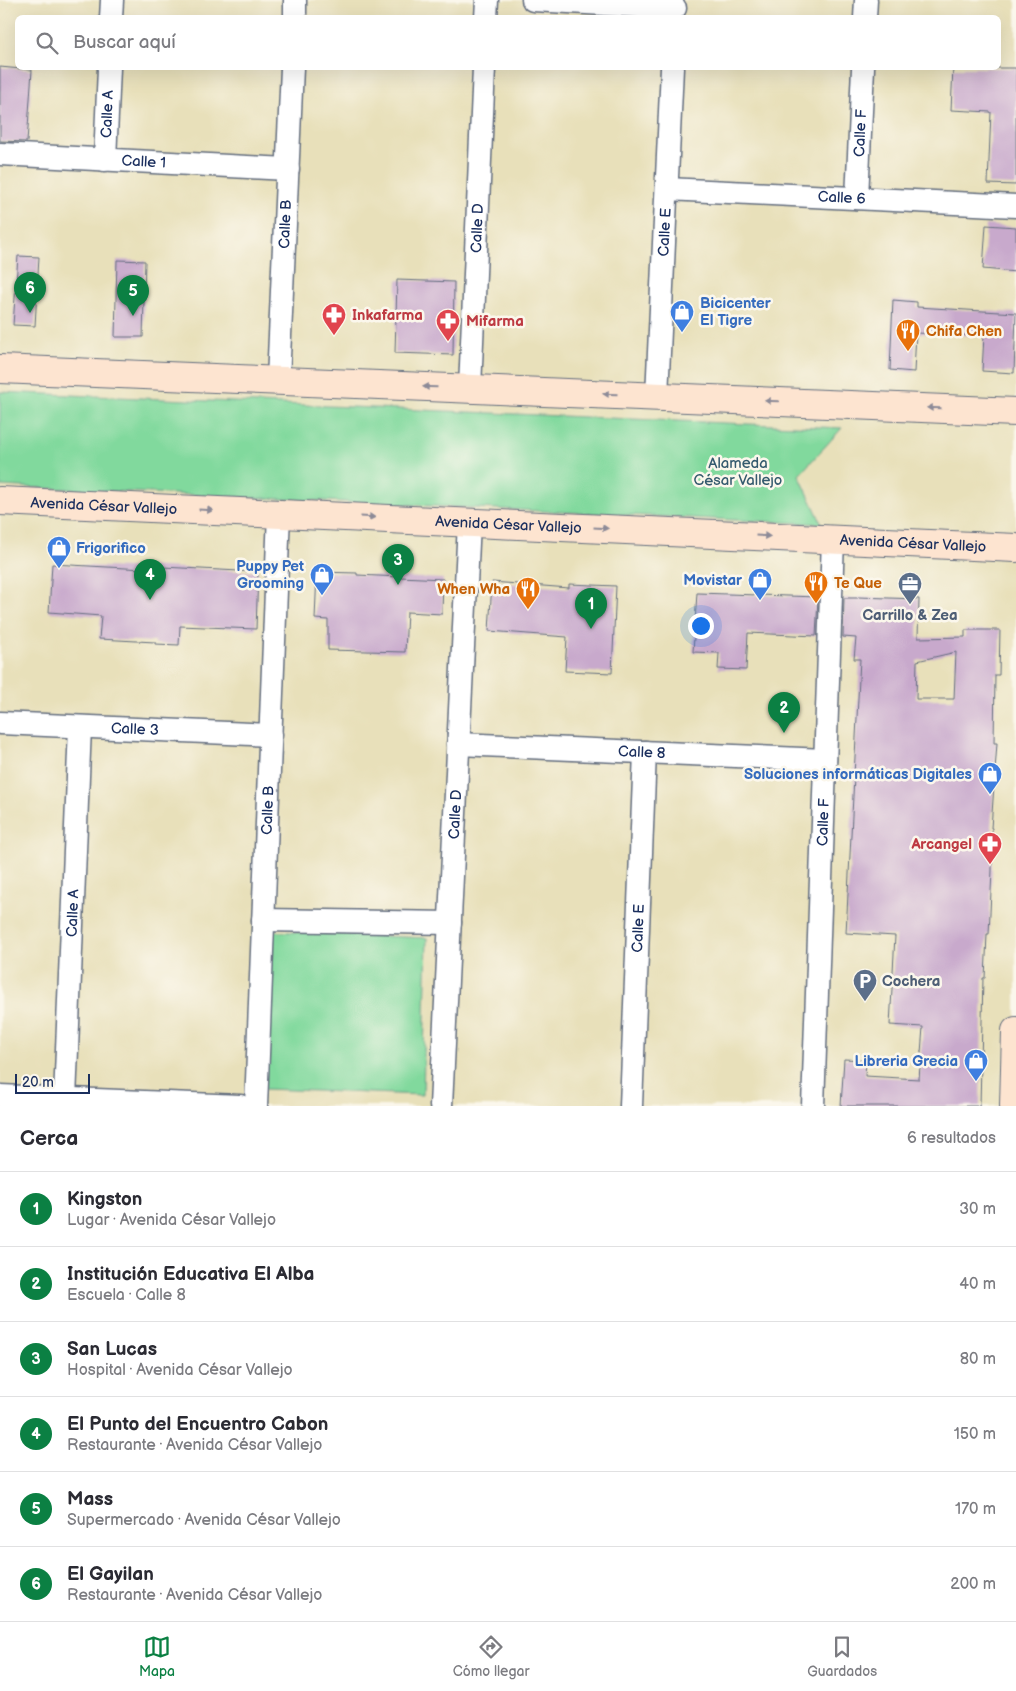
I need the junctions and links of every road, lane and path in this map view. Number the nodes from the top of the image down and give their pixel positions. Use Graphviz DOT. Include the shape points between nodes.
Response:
graph roads {
  1 [pos="112,0"];
  2 [pos="295,0"];
  3 [pos="487,0"];
  4 [pos="533,0"];
  5 [pos="866,0"];
  6 [pos="675,8"];
  7 [pos="111,15"];
  8 [pos="295,15"];
  9 [pos="486,15"];
  10 [pos="865,15"];
  11 [pos="109,70"];
  12 [pos="292,70"];
  13 [pos="484,70"];
  14 [pos="672,70"];
  15 [pos="863,70"];
  16 [pos="0,154"];
  17 [pos="105,160"];
  18 [pos="288,169"];
  19 [pos="667,189"];
  20 [pos="857,198"];
  21 [pos="1016,206"];
  22 [pos="0,369"];
  23 [pos="278,380"];
  24 [pos="470,388"];
  25 [pos="657,396"];
  26 [pos="1016,412"];
  27 [pos="0,500"];
  28 [pos="279,513"];
  29 [pos="469,522"];
  30 [pos="833,539"];
  31 [pos="1016,548"];
  32 [pos="0,723"];
  33 [pos="80,727"];
  34 [pos="271,735"];
  35 [pos="458,744"];
  36 [pos="645,752"];
  37 [pos="825,760"];
  38 [pos="263,920"];
  39 [pos="450,923"];
  40 [pos="1016,1031"];
  41 [pos="0,1096"];
  42 [pos="65,1099"];
  43 [pos="240,1106"];
  44 [pos="256,1106"];
  45 [pos="441,1106"];
  46 [pos="631,1106"];
  47 [pos="813,1106"];
  48 [pos="1014,1106"];
  1 -- 7 [label="street"];
  2 -- 8 [label="street"];
  3 -- 9 [label="street"];
  4 -- 6 [label="street"];
  5 -- 10 [label="street"];
  11 -- 17 [label="street, Calle A"];
  12 -- 18 [label="street, Calle B"];
  13 -- 24 [label="street, Calle D"];
  14 -- 19 [label="street, Calle E"];
  15 -- 20 [label="street, Calle F"];
  16 -- 17 [label="street, Calle 1"];
  17 -- 18 [label="street, Calle 1"];
  18 -- 23 [label="street, Calle B"];
  19 -- 20 [label="street, Calle 6"];
  19 -- 25 [label="street, Calle E"];
  20 -- 21 [label="street, Calle 6"];
  22 -- 23 [label="main road"];
  24 -- 23 [label="main road, one-way"];
  25 -- 24 [label="main road, one-way"];
  26 -- 25 [label="main road, one-way"];
  27 -- 28 [label="main road, Avenida César Vallejo, one-way"];
  28 -- 29 [label="main road, Avenida César Vallejo, one-way"];
  28 -- 34 [label="street, Calle B"];
  29 -- 30 [label="main road, Avenida César Vallejo, one-way"];
  29 -- 35 [label="street, Calle D"];
  30 -- 31 [label="main road, Avenida César Vallejo"];
  30 -- 37 [label="street, Calle F"];
  32 -- 33 [label="street, Calle 3"];
  33 -- 34 [label="street, Calle 3"];
  33 -- 42 [label="street, Calle A"];
  34 -- 38 [label="street, Calle B"];
  35 -- 36 [label="street, Calle 8"];
  35 -- 39 [label="street, Calle D"];
  36 -- 37 [label="street, Calle 8"];
  36 -- 46 [label="street, Calle E"];
  37 -- 47 [label="street, Calle F"];
  38 -- 39 [label="street"];
  38 -- 44 [label="street, Calle B"];
  39 -- 45 [label="street, Calle D"];
  40 -- 48 [label="main road"];
  41 -- 42 [label="street"];
  42 -- 43 [label="street"];
}
